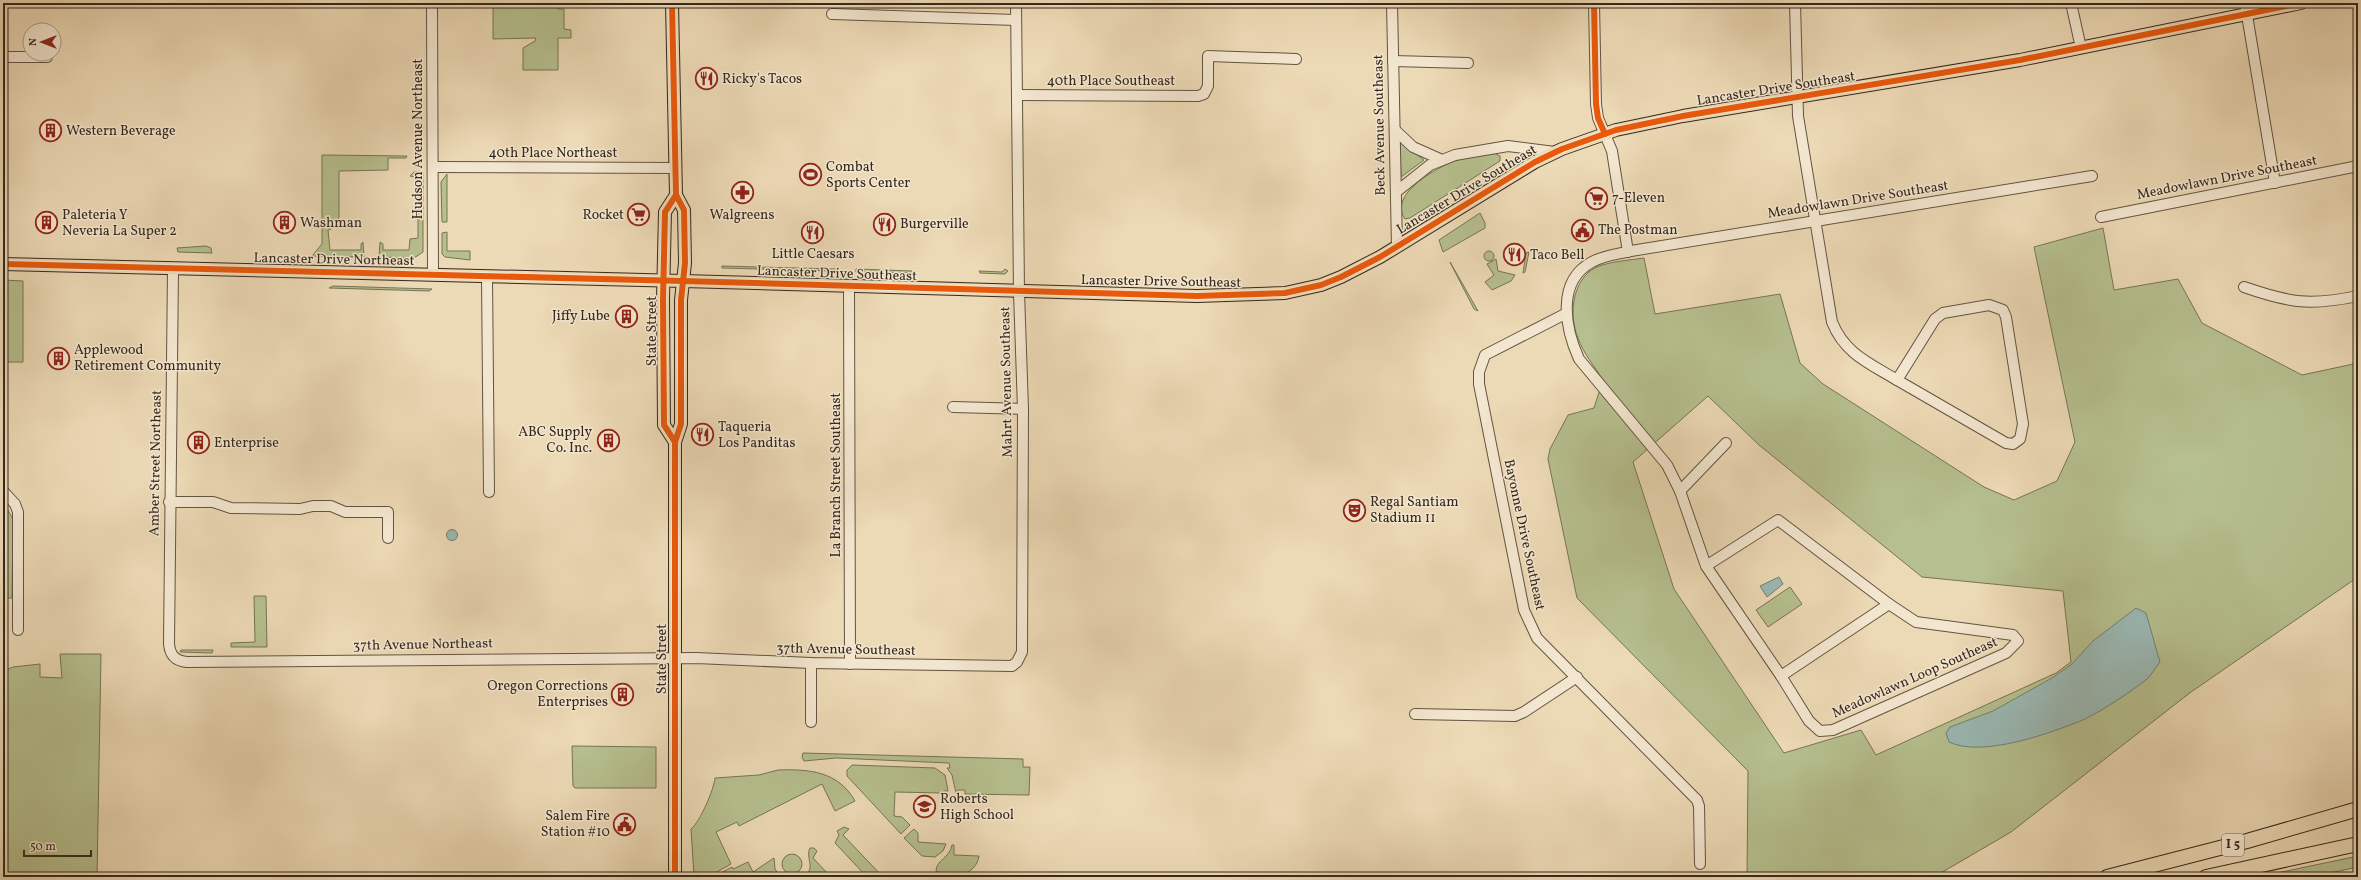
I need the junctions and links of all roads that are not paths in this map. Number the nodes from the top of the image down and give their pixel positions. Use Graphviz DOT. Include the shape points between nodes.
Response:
graph roads {
  1 [pos="432,3"];
  2 [pos="672,3"];
  3 [pos="1016,3"];
  4 [pos="1392,3"];
  5 [pos="1594,3"];
  6 [pos="1795,3"];
  7 [pos="2070,3"];
  8 [pos="2301,3"];
  9 [pos="2246,9"];
  10 [pos="832,14"];
  11 [pos="1016,20"];
  12 [pos="2081,48"];
  13 [pos="3,57"];
  14 [pos="22,57"];
  15 [pos="1296,59"];
  16 [pos="1393,61"];
  17 [pos="1468,63"];
  18 [pos="1017,95"];
  19 [pos="1797,98"];
  20 [pos="1395,130"];
  21 [pos="1605,134"];
  22 [pos="1555,152"];
  23 [pos="1440,160"];
  24 [pos="433,166"];
  25 [pos="2358,166"];
  26 [pos="674,168"];
  27 [pos="2092,176"];
  28 [pos="2275,183"];
  29 [pos="1396,192"];
  30 [pos="676,195"];
  31 [pos="2100,217"];
  32 [pos="1815,221"];
  33 [pos="1397,247"];
  34 [pos="1628,252"];
  35 [pos="3,264"];
  36 [pos="173,269"];
  37 [pos="433,275"];
  38 [pos="487,277"];
  39 [pos="664,280"];
  40 [pos="683,281"];
  41 [pos="849,286"];
  42 [pos="2244,287"];
  43 [pos="1019,292"];
  44 [pos="2358,296"];
  45 [pos="1565,314"];
  46 [pos="1897,380"];
  47 [pos="953,407"];
  48 [pos="1023,409"];
  49 [pos="674,442"];
  50 [pos="1726,443"];
  51 [pos="3,491"];
  52 [pos="1680,491"];
  53 [pos="489,492"];
  54 [pos="169,502"];
  55 [pos="388,538"];
  56 [pos="1706,566"];
  57 [pos="1889,604"];
  58 [pos="18,630"];
  59 [pos="174,657"];
  60 [pos="674,658"];
  61 [pos="1017,662"];
  62 [pos="811,663"];
  63 [pos="850,664"];
  64 [pos="1781,676"];
  65 [pos="1577,677"];
  66 [pos="1416,714"];
  67 [pos="811,722"];
  68 [pos="2358,809"];
  69 [pos="2358,844"];
  70 [pos="1700,864"];
  71 [pos="676,877"];
  72 [pos="2107,877"];
  73 [pos="2206,877"];
  1 -- 24 [label="street, Hudson Avenue Northeast"];
  2 -- 26 [label="main road, State Street"];
  3 -- 11 [label="street, Mahrt Avenue Southeast"];
  4 -- 16 [label="street, Beck Avenue Southeast"];
  5 -- 21 [label="street" via="1596,104 1598,118"];
  6 -- 19 [label="street"];
  7 -- 12 [label="street"];
  8 -- 9 [label="main road, Lancaster Drive Southeast"];
  9 -- 12 [label="main road, Lancaster Drive Southeast"];
  9 -- 28 [label="street"];
  10 -- 11 [label="street"];
  11 -- 18 [label="street, Mahrt Avenue Southeast"];
  12 -- 19 [label="main road, Lancaster Drive Southeast"];
  13 -- 14 [label="street"];
  15 -- 18 [label="street, 40th Place Southeast" via="1208,56 1208,86 1204,94 1198,96"];
  16 -- 17 [label="street"];
  16 -- 20 [label="street, Beck Avenue Southeast"];
  18 -- 43 [label="street, Mahrt Avenue Southeast"];
  19 -- 21 [label="main road, Lancaster Drive Southeast" via="1683,116"];
  19 -- 32 [label="street"];
  20 -- 23 [label="street" via="1412,147"];
  20 -- 29 [label="street, Beck Avenue Southeast"];
  21 -- 22 [label="main road, Lancaster Drive Southeast"];
  21 -- 34 [label="street" via="1612,151"];
  22 -- 23 [label="street" via="1508,146"];
  22 -- 33 [label="main road, Lancaster Drive Southeast" via="1505,179"];
  23 -- 29 [label="street"];
  24 -- 26 [label="street, 40th Place Northeast"];
  24 -- 37 [label="street, Hudson Avenue Northeast"];
  25 -- 28 [label="street, Meadowlawn Drive Southeast"];
  26 -- 30 [label="main road, State Street"];
  27 -- 32 [label="street, Meadowlawn Drive Southeast"];
  28 -- 31 [label="street, Meadowlawn Drive Southeast"];
  29 -- 33 [label="street, Beck Avenue Southeast"];
  30 -- 39 [label="main road, State Street" via="665,212"];
  30 -- 40 [label="main road, State Street" via="684,210"];
  32 -- 34 [label="street, Meadowlawn Drive Southeast"];
  32 -- 46 [label="street" via="1832,322 1837,334 1850,352"];
  33 -- 43 [label="main road, Lancaster Drive Southeast" via="1321,285 1285,293 1217,297"];
  34 -- 45 [label="street, Meadowlawn Drive Southeast" via="1600,258 1582,269 1569,292"];
  35 -- 36 [label="main road, Lancaster Drive Northeast"];
  36 -- 37 [label="main road, Lancaster Drive Northeast"];
  36 -- 54 [label="street, Amber Street Northeast"];
  37 -- 38 [label="main road, Lancaster Drive Northeast"];
  38 -- 39 [label="main road, Lancaster Drive Northeast"];
  38 -- 53 [label="street"];
  39 -- 40 [label="main road, Lancaster Drive Southeast"];
  39 -- 49 [label="main road, State Street" via="664,425"];
  40 -- 41 [label="main road, Lancaster Drive Southeast"];
  40 -- 49 [label="main road, State Street" via="681,424"];
  41 -- 43 [label="main road, Lancaster Drive Southeast"];
  41 -- 63 [label="street, La Branch Street Southeast"];
  42 -- 44 [label="street" via="2278,299 2307,303"];
  43 -- 48 [label="street, Mahrt Avenue Southeast"];
  45 -- 52 [label="street, Meadowlawn Loop Southeast" via="1573,346 1579,358 1667,465"];
  45 -- 65 [label="street, Bayonne Drive Southeast" via="1485,355 1479,372 1479,384 1529,625 1537,638"];
  46 -- 46 [label="street" via="1935,319 1943,313 1989,305 1998,307 2003,310 2006,317 2023,424 2020,439 2013,444 2006,443"];
  47 -- 48 [label="street"];
  48 -- 61 [label="street, Mahrt Avenue Southeast" via="1022,652"];
  49 -- 60 [label="main road, State Street"];
  50 -- 52 [label="street"];
  51 -- 58 [label="street" via="15,504 18,512"];
  52 -- 56 [label="street, Meadowlawn Loop Southeast"];
  54 -- 55 [label="street" via="213,502 231,508 300,509 331,506 345,512 388,512"];
  54 -- 59 [label="street, Amber Street Northeast" via="169,644"];
  56 -- 57 [label="street, Meadowlawn Loop Southeast" via="1778,520"];
  56 -- 64 [label="street, Meadowlawn Loop Southeast"];
  57 -- 64 [label="street"];
  57 -- 64 [label="street, Meadowlawn Loop Southeast" via="1916,622 2013,635 2018,641 2006,653 1826,732 1820,731 1809,721"];
  59 -- 60 [label="street, 37th Avenue Northeast" via="187,662"];
  60 -- 62 [label="street, 37th Avenue Southeast"];
  60 -- 71 [label="main road, State Street"];
  61 -- 63 [label="street, 37th Avenue Southeast" via="1006,667"];
  62 -- 63 [label="street, 37th Avenue Southeast"];
  62 -- 67 [label="street"];
  65 -- 66 [label="street" via="1515,716"];
  65 -- 70 [label="street, Bayonne Drive Southeast" via="1697,800"];
  68 -- 72 [label="highway, I 5"];
  69 -- 73 [label="highway, I 5"];
}
